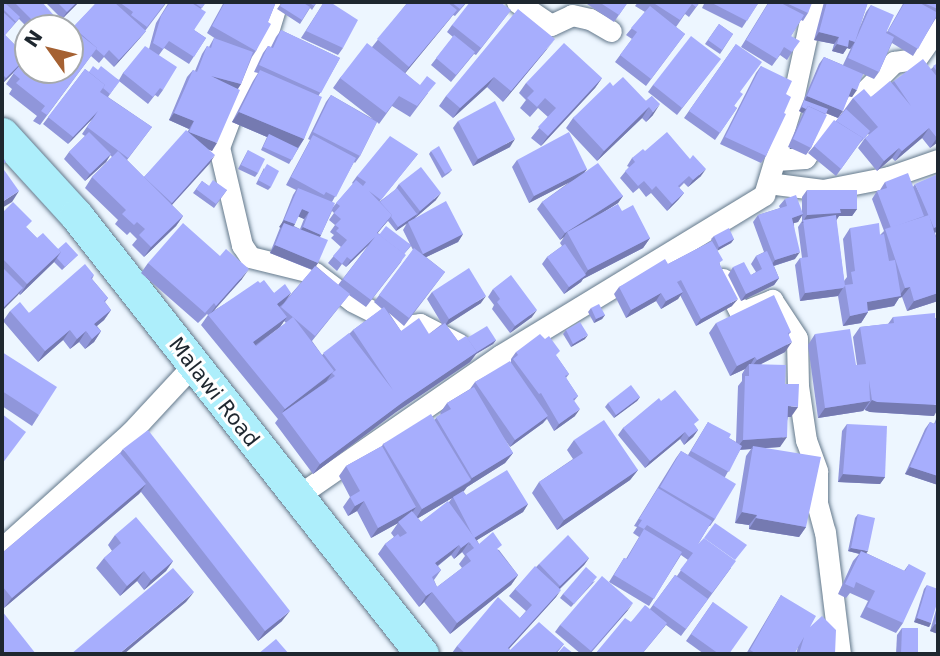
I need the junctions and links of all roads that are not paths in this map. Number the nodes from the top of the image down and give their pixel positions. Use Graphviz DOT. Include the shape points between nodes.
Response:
graph roads {
  1 [pos="277,2"];
  2 [pos="517,2"];
  3 [pos="814,2"];
  4 [pos="938,27"];
  5 [pos="611,32"];
  6 [pos="2,134"];
  7 [pos="776,160"];
  8 [pos="938,160"];
  9 [pos="768,183"];
  10 [pos="704,232"];
  11 [pos="193,365"];
  12 [pos="479,370"];
  13 [pos="296,498"];
  14 [pos="2,548"];
  15 [pos="422,654"];
  16 [pos="840,654"];
  1 -- 12 [label="street" via="219,148 242,245 250,257 315,273 352,301 402,326 420,324 460,344"];
  2 -- 5 [label="street" via="551,25 572,15 590,19"];
  3 -- 7 [label="street"];
  4 -- 7 [label="street" via="916,59 894,62 828,123 805,158"];
  6 -- 11 [label="main road, Malawi Road" via="76,215"];
  7 -- 9 [label="street"];
  8 -- 9 [label="street" via="889,177 823,190"];
  9 -- 10 [label="street" via="764,195"];
  10 -- 12 [label="street"];
  10 -- 16 [label="street" via="740,313 772,300 797,338 798,386 806,440 817,471 817,503 825,531"];
  11 -- 13 [label="main road, Malawi Road"];
  11 -- 14 [label="street" via="131,432"];
  12 -- 13 [label="street"];
  13 -- 15 [label="main road, Malawi Road"];
}
